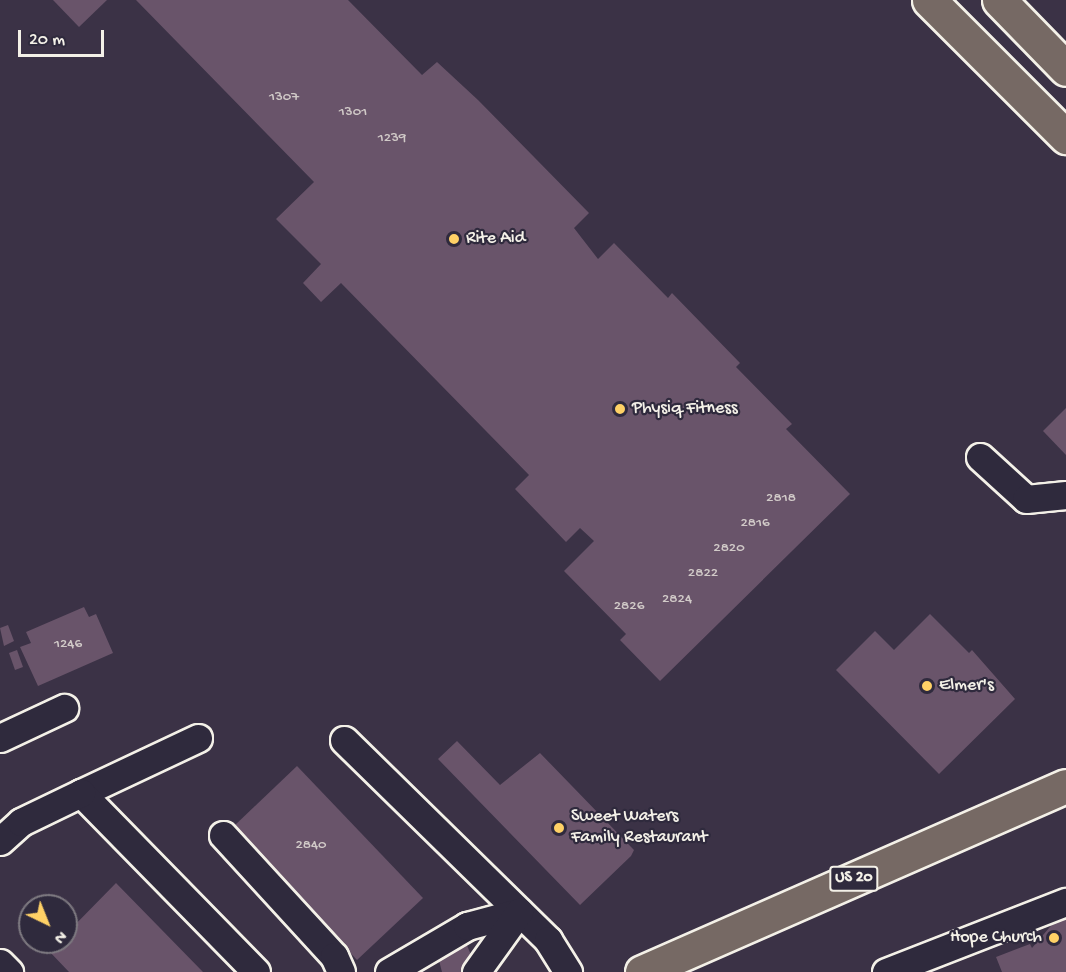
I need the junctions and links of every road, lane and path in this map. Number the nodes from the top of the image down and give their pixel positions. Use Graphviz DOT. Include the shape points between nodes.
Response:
graph roads {
  1 [pos="929,0"];
  2 [pos="957,0"];
  3 [pos="999,0"];
  4 [pos="1066,69"];
  5 [pos="1065,126"];
  6 [pos="980,458"];
  7 [pos="1066,495"];
  8 [pos="64,708"];
  9 [pos="0,738"];
  10 [pos="198,738"];
  11 [pos="344,740"];
  12 [pos="1066,786"];
  13 [pos="81,793"];
  14 [pos="224,835"];
  15 [pos="0,841"];
  16 [pos="1066,902"];
  17 [pos="519,912"];
  18 [pos="0,963"];
  19 [pos="9,972"];
  20 [pos="256,972"];
  21 [pos="341,972"];
  22 [pos="389,972"];
  23 [pos="476,972"];
  24 [pos="568,972"];
  25 [pos="642,972"];
  26 [pos="886,972"];
  1 -- 5 [label="main road"];
  2 -- 5 [label="main road"];
  3 -- 4 [label="main road"];
  6 -- 7 [label="street" via="1026,499"];
  8 -- 9 [label="street"];
  10 -- 13 [label="street"];
  11 -- 17 [label="street"];
  12 -- 25 [label="main road, US 20"];
  13 -- 15 [label="street" via="21,822"];
  13 -- 20 [label="street"];
  14 -- 21 [label="street" via="334,956"];
  16 -- 26 [label="street"];
  17 -- 22 [label="street" via="467,926"];
  17 -- 23 [label="street"];
  17 -- 24 [label="street" via="548,940"];
  18 -- 19 [label="street"];
}
